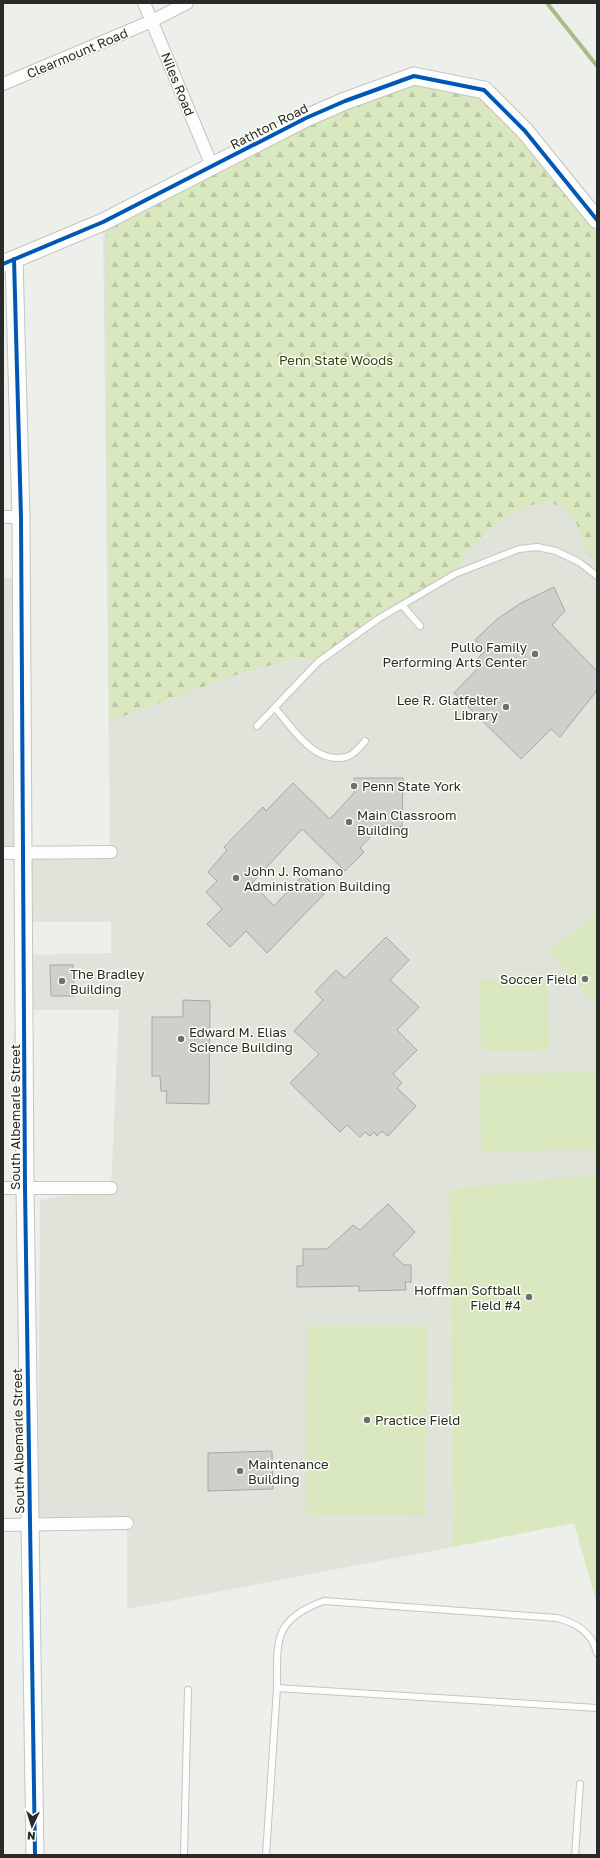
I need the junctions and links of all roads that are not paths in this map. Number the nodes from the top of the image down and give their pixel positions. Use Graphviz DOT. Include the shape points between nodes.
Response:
graph roads {
  1 [pos="144,3"];
  2 [pos="186,3"];
  3 [pos="152,21"];
  4 [pos="3,84"];
  5 [pos="212,166"];
  6 [pos="597,220"];
  7 [pos="9,261"];
  8 [pos="21,517"];
  9 [pos="3,518"];
  10 [pos="597,576"];
  11 [pos="402,605"];
  12 [pos="420,626"];
  13 [pos="274,708"];
  14 [pos="257,726"];
  15 [pos="365,741"];
  16 [pos="23,852"];
  17 [pos="111,852"];
  18 [pos="3,853"];
  19 [pos="3,1188"];
  20 [pos="25,1188"];
  21 [pos="111,1188"];
  22 [pos="127,1523"];
  23 [pos="29,1524"];
  24 [pos="3,1525"];
  25 [pos="597,1653"];
  26 [pos="277,1688"];
  27 [pos="188,1690"];
  28 [pos="597,1708"];
  29 [pos="580,1784"];
  30 [pos="35,1855"];
  31 [pos="184,1855"];
  32 [pos="266,1855"];
  33 [pos="575,1855"];
  1 -- 3 [label="street, Niles Road"];
  2 -- 3 [label="street, Clearmount Road"];
  3 -- 4 [label="street, Clearmount Road"];
  3 -- 5 [label="street, Niles Road"];
  5 -- 6 [label="street, Rathton Road" via="345,101 414,76 484,90 525,131"];
  5 -- 7 [label="street, Rathton Road" via="103,222"];
  7 -- 8 [label="street, South Albemarle Street"];
  8 -- 9 [label="street"];
  8 -- 16 [label="street, South Albemarle Street"];
  10 -- 11 [label="lane" via="579,562 556,551 537,547 519,549 455,574"];
  11 -- 12 [label="lane"];
  11 -- 13 [label="lane" via="318,662"];
  13 -- 14 [label="lane"];
  13 -- 15 [label="lane" via="304,741 324,756 346,757"];
  16 -- 17 [label="street"];
  16 -- 18 [label="street"];
  16 -- 20 [label="street, South Albemarle Street"];
  19 -- 20 [label="street"];
  20 -- 21 [label="street"];
  20 -- 23 [label="street, South Albemarle Street"];
  22 -- 23 [label="street"];
  23 -- 24 [label="street"];
  23 -- 30 [label="street, South Albemarle Street"];
  25 -- 26 [label="lane" via="589,1635 569,1621 556,1618 324,1601 294,1615 282,1631 277,1661"];
  26 -- 28 [label="lane"];
  26 -- 32 [label="lane"];
  27 -- 31 [label="lane"];
  29 -- 33 [label="lane"];
}
